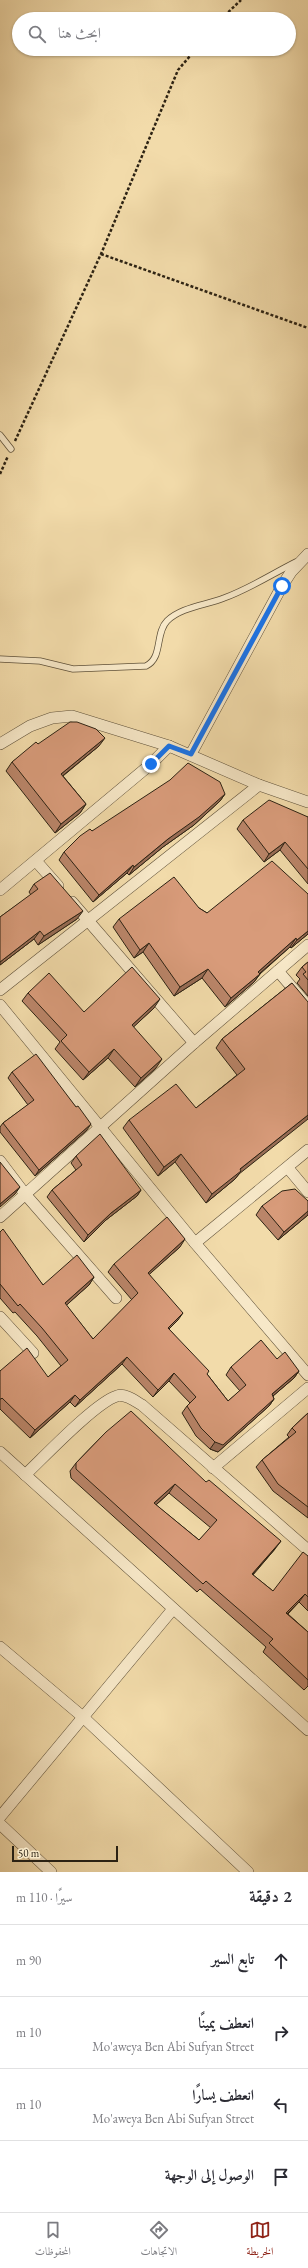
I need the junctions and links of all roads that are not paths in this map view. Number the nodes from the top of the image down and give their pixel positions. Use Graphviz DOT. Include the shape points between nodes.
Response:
graph roads {
  1 [pos="0,435"];
  2 [pos="11,449"];
  3 [pos="306,556"];
  4 [pos="0,658"];
  5 [pos="0,744"];
  6 [pos="169,746"];
  7 [pos="191,754"];
  8 [pos="259,785"];
  9 [pos="308,802"];
  10 [pos="36,861"];
  11 [pos="0,890"];
  12 [pos="88,919"];
  13 [pos="308,945"];
  14 [pos="278,971"];
  15 [pos="0,990"];
  16 [pos="0,1005"];
  17 [pos="308,1006"];
  18 [pos="194,1043"];
  19 [pos="100,1127"];
  20 [pos="308,1150"];
  21 [pos="0,1161"];
  22 [pos="288,1168"];
  23 [pos="308,1192"];
  24 [pos="25,1194"];
  25 [pos="0,1216"];
  26 [pos="195,1243"];
  27 [pos="116,1298"];
  28 [pos="0,1317"];
  29 [pos="34,1353"];
  30 [pos="308,1375"];
  31 [pos="308,1388"];
  32 [pos="0,1452"];
  33 [pos="213,1468"];
  34 [pos="25,1475"];
  35 [pos="308,1550"];
  36 [pos="173,1609"];
  37 [pos="0,1647"];
  38 [pos="83,1717"];
  39 [pos="308,1730"];
  40 [pos="0,1817"];
  41 [pos="0,1824"];
  42 [pos="51,1872"];
  43 [pos="248,1872"];
  1 -- 2 [label="lane"];
  3 -- 4 [label="lane" via="225,598 168,620 155,658 146,666 73,669 40,661"];
  3 -- 7 [label="street" via="282,586"];
  5 -- 6 [label="street" via="30,726 52,718 72,716"];
  6 -- 7 [label="street"];
  6 -- 10 [label="street"];
  7 -- 8 [label="street"];
  8 -- 9 [label="street"];
  8 -- 12 [label="street"];
  10 -- 11 [label="street"];
  10 -- 12 [label="street"];
  12 -- 15 [label="street"];
  12 -- 18 [label="street"];
  13 -- 14 [label="street"];
  14 -- 17 [label="street"];
  14 -- 18 [label="street"];
  16 -- 19 [label="street"];
  18 -- 19 [label="street"];
  19 -- 24 [label="street"];
  19 -- 26 [label="street"];
  20 -- 22 [label="street"];
  21 -- 24 [label="street"];
  22 -- 23 [label="street"];
  22 -- 26 [label="street"];
  24 -- 25 [label="street"];
  24 -- 27 [label="street"];
  26 -- 30 [label="street"];
  28 -- 29 [label="street"];
  31 -- 33 [label="street"];
  32 -- 34 [label="street"];
  33 -- 34 [label="street" via="142,1405 129,1397 117,1396 89,1415"];
  33 -- 35 [label="street"];
  34 -- 36 [label="street"];
  36 -- 38 [label="street"];
  36 -- 39 [label="street"];
  37 -- 38 [label="street"];
  38 -- 40 [label="street"];
  38 -- 43 [label="street"];
  41 -- 42 [label="street"];
}
